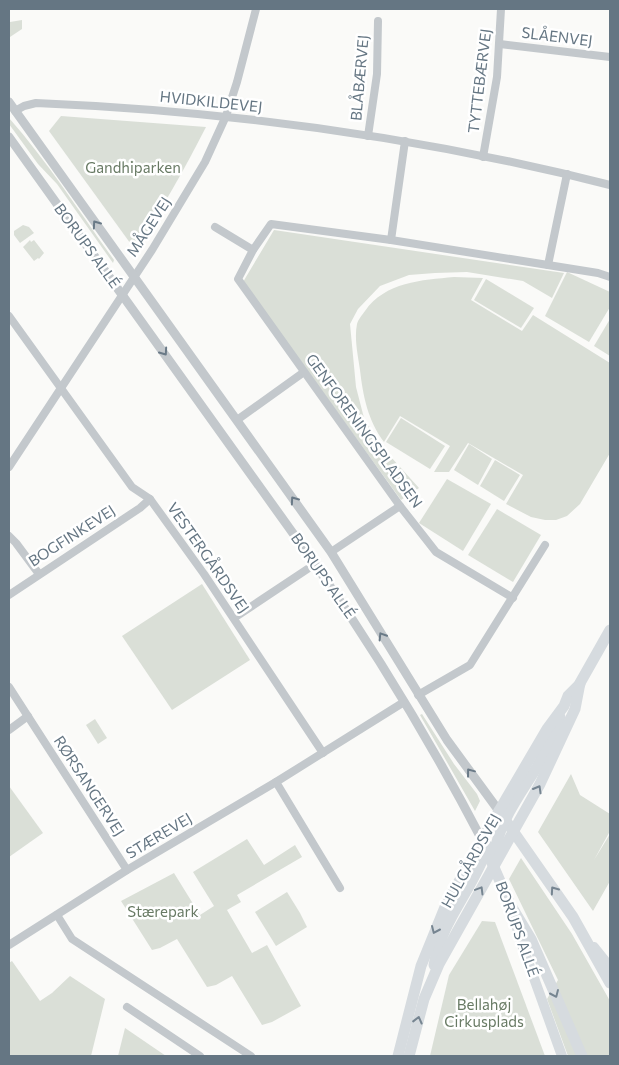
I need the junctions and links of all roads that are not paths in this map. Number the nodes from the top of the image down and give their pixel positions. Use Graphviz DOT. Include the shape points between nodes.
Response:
graph roads {
  1 [pos="256,9"];
  2 [pos="501,9"];
  3 [pos="378,21"];
  4 [pos="500,44"];
  5 [pos="610,57"];
  6 [pos="9,102"];
  7 [pos="12,110"];
  8 [pos="226,116"];
  9 [pos="368,136"];
  10 [pos="9,137"];
  11 [pos="405,142"];
  12 [pos="483,157"];
  13 [pos="567,174"];
  14 [pos="610,185"];
  15 [pos="215,227"];
  16 [pos="391,240"];
  17 [pos="253,250"];
  18 [pos="548,265"];
  19 [pos="134,276"];
  20 [pos="610,277"];
  21 [pos="122,294"];
  22 [pos="9,316"];
  23 [pos="304,372"];
  24 [pos="60,389"];
  25 [pos="237,420"];
  26 [pos="9,466"];
  27 [pos="150,500"];
  28 [pos="400,506"];
  29 [pos="9,536"];
  30 [pos="545,545"];
  31 [pos="331,552"];
  32 [pos="316,564"];
  33 [pos="39,574"];
  34 [pos="9,595"];
  35 [pos="513,598"];
  36 [pos="234,618"];
  37 [pos="610,630"];
  38 [pos="580,683"];
  39 [pos="9,687"];
  40 [pos="418,695"];
  41 [pos="404,702"];
  42 [pos="28,716"];
  43 [pos="9,730"];
  44 [pos="323,753"];
  45 [pos="276,782"];
  46 [pos="502,816"];
  47 [pos="514,832"];
  48 [pos="484,845"];
  49 [pos="494,867"];
  50 [pos="127,870"];
  51 [pos="340,888"];
  52 [pos="510,904"];
  53 [pos="57,915"];
  54 [pos="581,931"];
  55 [pos="9,945"];
  56 [pos="610,967"];
  57 [pos="432,979"];
  58 [pos="610,983"];
  59 [pos="127,1007"];
  60 [pos="200,1056"];
  61 [pos="251,1056"];
  62 [pos="398,1056"];
  63 [pos="410,1056"];
  64 [pos="562,1056"];
  65 [pos="582,1056"];
  1 -- 8 [label="street, MÅGEVEJ"];
  2 -- 4 [label="street, TYTTEBÆRVEJ"];
  3 -- 9 [label="street, BLÅBÆRVEJ" via="377,74"];
  4 -- 5 [label="street, SLÅENVEJ"];
  4 -- 12 [label="street, TYTTEBÆRVEJ"];
  6 -- 7 [label="street"];
  7 -- 8 [label="street, HVIDKILDEVEJ" via="36,103"];
  19 -- 7 [label="street, BORUPS ALLÉ, one-way"];
  8 -- 9 [label="street, HVIDKILDEVEJ"];
  8 -- 19 [label="street, MÅGEVEJ" via="205,162"];
  9 -- 11 [label="street, HVIDKILDEVEJ"];
  10 -- 21 [label="street, BORUPS ALLÉ"];
  11 -- 12 [label="street, HVIDKILDEVEJ"];
  11 -- 16 [label="street"];
  12 -- 13 [label="street, HVIDKILDEVEJ"];
  13 -- 14 [label="street, HVIDKILDEVEJ"];
  13 -- 18 [label="street"];
  15 -- 17 [label="street"];
  16 -- 17 [label="street, GENFORENINGSPLADSEN" via="271,224"];
  16 -- 18 [label="street, GENFORENINGSPLADSEN"];
  17 -- 23 [label="street, GENFORENINGSPLADSEN" via="238,279"];
  18 -- 20 [label="street, GENFORENINGSPLADSEN"];
  19 -- 21 [label="street, MÅGEVEJ"];
  19 -- 25 [label="street, BORUPS ALLÉ"];
  21 -- 24 [label="street, MÅGEVEJ"];
  21 -- 32 [label="street, BORUPS ALLÉ, one-way"];
  22 -- 24 [label="street, VESTERGÅRDSVEJ"];
  23 -- 25 [label="street"];
  23 -- 28 [label="street, GENFORENINGSPLADSEN"];
  24 -- 26 [label="street, MÅGEVEJ"];
  24 -- 27 [label="street, VESTERGÅRDSVEJ" via="132,487"];
  31 -- 25 [label="street, BORUPS ALLÉ, one-way"];
  27 -- 33 [label="street, BOGFINKEVEJ"];
  27 -- 36 [label="street, VESTERGÅRDSVEJ"];
  28 -- 31 [label="street, BORUPS ALLÉ"];
  28 -- 35 [label="street, GENFORENINGSPLADSEN" via="436,552"];
  29 -- 33 [label="street"];
  30 -- 35 [label="street"];
  40 -- 31 [label="street, BORUPS ALLÉ, one-way"];
  32 -- 36 [label="street"];
  32 -- 41 [label="street, BORUPS ALLÉ"];
  33 -- 34 [label="street, BOGFINKEVEJ"];
  35 -- 40 [label="street" via="470,665"];
  36 -- 44 [label="street, VESTERGÅRDSVEJ"];
  37 -- 38 [label="main road, HULGÅRDSVEJ"];
  38 -- 46 [label="main road, HULGÅRDSVEJ" via="547,730"];
  47 -- 38 [label="main road, HULGÅRDSVEJ, one-way" via="556,753 575,709"];
  39 -- 42 [label="street, RØRSANGERVEJ"];
  46 -- 40 [label="street, BORUPS ALLÉ, one-way" via="446,740"];
  41 -- 44 [label="street, STÆREVEJ"];
  41 -- 48 [label="street, BORUPS ALLÉ"];
  42 -- 43 [label="street"];
  42 -- 50 [label="street, RØRSANGERVEJ"];
  44 -- 45 [label="street, STÆREVEJ"];
  45 -- 50 [label="street, STÆREVEJ"];
  45 -- 51 [label="street"];
  46 -- 47 [label="main road, BORUPS ALLÉ"];
  46 -- 48 [label="main road, HULGÅRDSVEJ"];
  46 -- 49 [label="main road"];
  47 -- 49 [label="main road, HULGÅRDSVEJ"];
  54 -- 47 [label="main road, BORUPS ALLÉ, one-way"];
  48 -- 49 [label="main road, BORUPS ALLÉ"];
  48 -- 57 [label="main road" via="436,950"];
  48 -- 62 [label="main road, HULGÅRDSVEJ, one-way" via="445,907 428,944"];
  49 -- 52 [label="main road, BORUPS ALLÉ"];
  57 -- 49 [label="main road, HULGÅRDSVEJ, one-way"];
  50 -- 53 [label="street, STÆREVEJ"];
  52 -- 64 [label="main road, BORUPS ALLÉ"];
  52 -- 65 [label="main road, one-way" via="531,939"];
  53 -- 55 [label="street, STÆREVEJ"];
  53 -- 61 [label="street" via="72,939"];
  54 -- 56 [label="main road, BORUPS ALLÉ"];
  54 -- 58 [label="main road"];
  63 -- 57 [label="main road, HULGÅRDSVEJ, one-way"];
  59 -- 60 [label="street"];
}
